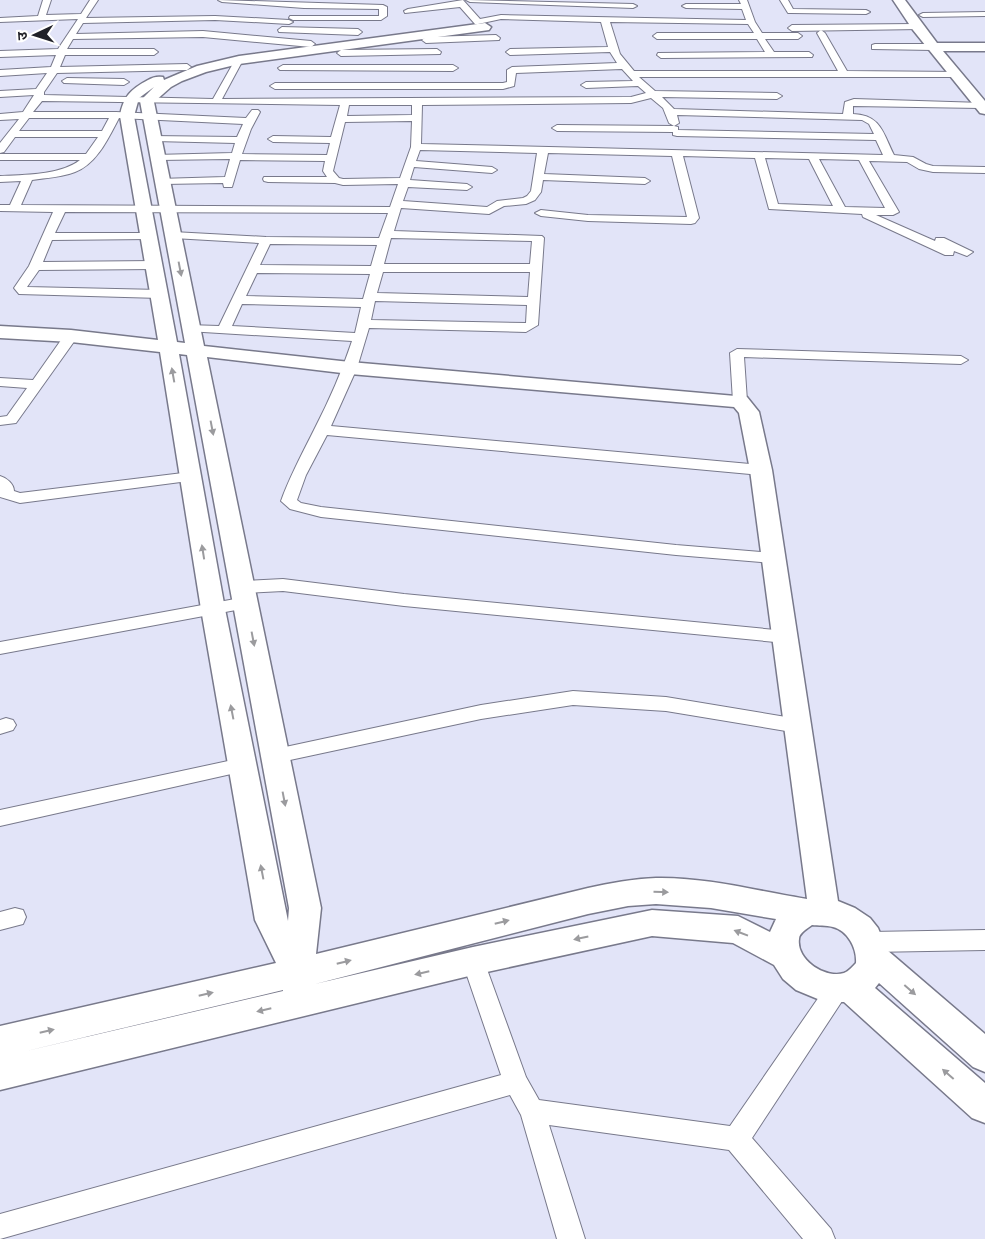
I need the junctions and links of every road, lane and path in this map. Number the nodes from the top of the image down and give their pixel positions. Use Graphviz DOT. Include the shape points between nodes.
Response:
graph roads {
  1 [pos="47,0"];
  2 [pos="784,0"];
  3 [pos="859,0"];
  4 [pos="899,0"];
  5 [pos="910,0"];
  6 [pos="464,1"];
  7 [pos="495,1"];
  8 [pos="524,1"];
  9 [pos="221,2"];
  10 [pos="307,3"];
  11 [pos="633,3"];
  12 [pos="745,3"];
  13 [pos="683,5"];
  14 [pos="211,6"];
  15 [pos="89,11"];
  16 [pos="408,11"];
  17 [pos="866,12"];
  18 [pos="985,14"];
  19 [pos="923,15"];
  20 [pos="42,18"];
  21 [pos="215,18"];
  22 [pos="0,20"];
  23 [pos="291,20"];
  24 [pos="605,20"];
  25 [pos="629,21"];
  26 [pos="689,22"];
  27 [pos="752,22"];
  28 [pos="490,26"];
  29 [pos="876,27"];
  30 [pos="916,27"];
  31 [pos="792,28"];
  32 [pos="282,30"];
  33 [pos="358,32"];
  34 [pos="821,33"];
  35 [pos="170,34"];
  36 [pos="203,34"];
  37 [pos="691,35"];
  38 [pos="657,36"];
  39 [pos="760,36"];
  40 [pos="798,36"];
  41 [pos="70,37"];
  42 [pos="402,38"];
  43 [pos="272,40"];
  44 [pos="428,42"];
  45 [pos="875,46"];
  46 [pos="985,47"];
  47 [pos="612,49"];
  48 [pos="943,49"];
  49 [pos="61,52"];
  50 [pos="154,52"];
  51 [pos="437,52"];
  52 [pos="510,52"];
  53 [pos="985,52"];
  54 [pos="294,53"];
  55 [pos="341,53"];
  56 [pos="0,54"];
  57 [pos="661,55"];
  58 [pos="771,55"];
  59 [pos="809,55"];
  60 [pos="238,60"];
  61 [pos="622,66"];
  62 [pos="142,68"];
  63 [pos="187,68"];
  64 [pos="54,70"];
  65 [pos="523,70"];
  66 [pos="462,72"];
  67 [pos="0,73"];
  68 [pos="632,74"];
  69 [pos="844,74"];
  70 [pos="956,74"];
  71 [pos="47,81"];
  72 [pos="641,83"];
  73 [pos="586,85"];
  74 [pos="275,86"];
  75 [pos="331,86"];
  76 [pos="486,86"];
  77 [pos="0,94"];
  78 [pos="652,94"];
  79 [pos="39,95"];
  80 [pos="777,96"];
  81 [pos="216,101"];
  82 [pos="265,102"];
  83 [pos="417,102"];
  84 [pos="326,103"];
  85 [pos="345,103"];
  86 [pos="984,103"];
  87 [pos="132,105"];
  88 [pos="672,112"];
  89 [pos="27,115"];
  90 [pos="848,116"];
  91 [pos="0,117"];
  92 [pos="417,118"];
  93 [pos="340,119"];
  94 [pos="249,121"];
  95 [pos="557,128"];
  96 [pos="676,131"];
  97 [pos="105,134"];
  98 [pos="880,136"];
  99 [pos="273,139"];
  100 [pos="242,140"];
  101 [pos="335,140"];
  102 [pos="4,142"];
  103 [pos="416,147"];
  104 [pos="157,148"];
  105 [pos="543,150"];
  106 [pos="680,154"];
  107 [pos="759,155"];
  108 [pos="0,156"];
  109 [pos="235,156"];
  110 [pos="812,156"];
  111 [pos="89,157"];
  112 [pos="862,157"];
  113 [pos="331,158"];
  114 [pos="890,158"];
  115 [pos="410,164"];
  116 [pos="492,170"];
  117 [pos="985,170"];
  118 [pos="538,177"];
  119 [pos="28,178"];
  120 [pos="0,179"];
  121 [pos="268,180"];
  122 [pos="336,180"];
  123 [pos="163,181"];
  124 [pos="644,181"];
  125 [pos="403,182"];
  126 [pos="467,187"];
  127 [pos="14,207"];
  128 [pos="396,207"];
  129 [pos="0,208"];
  130 [pos="61,208"];
  131 [pos="145,208"];
  132 [pos="169,208"];
  133 [pos="841,210"];
  134 [pos="857,211"];
  135 [pos="876,212"];
  136 [pos="541,213"];
  137 [pos="173,235"];
  138 [pos="150,236"];
  139 [pos="47,237"];
  140 [pos="385,238"];
  141 [pos="266,240"];
  142 [pos="949,252"];
  143 [pos="967,252"];
  144 [pos="154,264"];
  145 [pos="35,266"];
  146 [pos="536,268"];
  147 [pos="252,269"];
  148 [pos="376,269"];
  149 [pos="160,294"];
  150 [pos="238,300"];
  151 [pos="369,300"];
  152 [pos="534,300"];
  153 [pos="192,328"];
  154 [pos="224,329"];
  155 [pos="362,330"];
  156 [pos="0,332"];
  157 [pos="71,336"];
  158 [pos="169,347"];
  159 [pos="197,352"];
  160 [pos="962,360"];
  161 [pos="350,368"];
  162 [pos="0,382"];
  163 [pos="38,384"];
  164 [pos="740,401"];
  165 [pos="0,421"];
  166 [pos="322,430"];
  167 [pos="761,470"];
  168 [pos="191,477"];
  169 [pos="0,481"];
  170 [pos="774,558"];
  171 [pos="245,595"];
  172 [pos="213,609"];
  173 [pos="786,637"];
  174 [pos="0,648"];
  175 [pos="798,726"];
  176 [pos="276,756"];
  177 [pos="242,765"];
  178 [pos="0,818"];
  179 [pos="815,912"];
  180 [pos="985,940"];
  181 [pos="871,950"];
  182 [pos="784,955"];
  183 [pos="473,961"];
  184 [pos="299,987"];
  185 [pos="843,987"];
  186 [pos="0,1042"];
  187 [pos="985,1056"];
  188 [pos="0,1074"];
  189 [pos="516,1082"];
  190 [pos="985,1106"];
  191 [pos="532,1111"];
  192 [pos="736,1140"];
  193 [pos="0,1227"];
  194 [pos="571,1239"];
  195 [pos="821,1239"];
  1 -- 20 [label="street"];
  2 -- 17 [label="street" via="791,11"];
  3 -- 17 [label="street"];
  4 -- 30 [label="street"];
  5 -- 19 [label="street"];
  6 -- 7 [label="street"];
  6 -- 16 [label="street"];
  6 -- 28 [label="street"];
  7 -- 8 [label="street"];
  7 -- 28 [label="street"];
  8 -- 11 [label="street"];
  9 -- 10 [label="street"];
  9 -- 14 [label="street"];
  9 -- 21 [label="street"];
  10 -- 23 [label="street"];
  10 -- 23 [label="street" via="380,6 383,7 383,16"];
  11 -- 25 [label="street"];
  12 -- 13 [label="street"];
  12 -- 27 [label="street"];
  13 -- 26 [label="street"];
  15 -- 20 [label="street"];
  15 -- 21 [label="street"];
  15 -- 41 [label="street"];
  17 -- 29 [label="street"];
  18 -- 19 [label="street"];
  19 -- 48 [label="street"];
  20 -- 22 [label="street"];
  21 -- 23 [label="street"];
  21 -- 36 [label="street"];
  23 -- 32 [label="street"];
  24 -- 25 [label="street"];
  24 -- 28 [label="street"];
  24 -- 47 [label="street"];
  25 -- 26 [label="street"];
  26 -- 27 [label="street"];
  26 -- 37 [label="street"];
  27 -- 39 [label="street"];
  28 -- 42 [label="street"];
  28 -- 44 [label="street" via="426,40"];
  28 -- 52 [label="street"];
  28 -- 54 [label="street"];
  29 -- 30 [label="street"];
  29 -- 31 [label="street"];
  30 -- 48 [label="street"];
  32 -- 33 [label="street"];
  32 -- 43 [label="street"];
  34 -- 69 [label="street"];
  35 -- 36 [label="street"];
  35 -- 41 [label="street"];
  35 -- 50 [label="street"];
  36 -- 43 [label="street"];
  37 -- 38 [label="street"];
  37 -- 39 [label="street"];
  39 -- 40 [label="street"];
  39 -- 58 [label="street"];
  41 -- 49 [label="street"];
  42 -- 44 [label="street"];
  42 -- 54 [label="street"];
  43 -- 54 [label="street"];
  44 -- 51 [label="street"];
  45 -- 48 [label="street"];
  46 -- 48 [label="street"];
  47 -- 52 [label="street"];
  47 -- 61 [label="street"];
  48 -- 53 [label="street"];
  48 -- 70 [label="street"];
  48 -- 86 [label="street"];
  49 -- 50 [label="street"];
  49 -- 56 [label="street"];
  49 -- 64 [label="street"];
  50 -- 62 [label="street"];
  51 -- 55 [label="street"];
  51 -- 66 [label="street"];
  52 -- 65 [label="street"];
  54 -- 60 [label="street"];
  54 -- 63 [label="street" via="217,59"];
  54 -- 66 [label="street"];
  54 -- 74 [label="street"];
  57 -- 58 [label="street"];
  58 -- 59 [label="street"];
  60 -- 81 [label="street"];
  60 -- 87 [label="street" via="178,78"];
  61 -- 65 [label="street"];
  61 -- 68 [label="street"];
  62 -- 63 [label="street"];
  62 -- 64 [label="street"];
  63 -- 87 [label="street" via="138,90"];
  64 -- 67 [label="street"];
  64 -- 71 [label="street"];
  65 -- 76 [label="street" via="510,71 509,85"];
  66 -- 76 [label="street"];
  68 -- 69 [label="street"];
  68 -- 72 [label="street"];
  69 -- 70 [label="street"];
  70 -- 86 [label="street"];
  71 -- 79 [label="street"];
  71 -- 87 [label="street"];
  72 -- 73 [label="street"];
  72 -- 78 [label="street"];
  74 -- 75 [label="street"];
  74 -- 82 [label="street"];
  75 -- 76 [label="street"];
  75 -- 84 [label="street"];
  77 -- 79 [label="street"];
  78 -- 80 [label="street"];
  78 -- 83 [label="street" via="631,100"];
  78 -- 88 [label="street"];
  79 -- 87 [label="street"];
  79 -- 89 [label="street"];
  81 -- 82 [label="street"];
  81 -- 87 [label="street"];
  82 -- 84 [label="street"];
  82 -- 94 [label="street"];
  83 -- 85 [label="street"];
  83 -- 92 [label="street"];
  84 -- 85 [label="street"];
  85 -- 93 [label="street"];
  86 -- 90 [label="street" via="854,102 848,104"];
  87 -- 89 [label="street"];
  87 -- 94 [label="street"];
  87 -- 97 [label="street"];
  87 -- 104 [label="street"];
  87 -- 131 [label="street"];
  88 -- 90 [label="street"];
  88 -- 96 [label="street"];
  89 -- 91 [label="street"];
  89 -- 102 [label="street"];
  90 -- 98 [label="street" via="868,118"];
  92 -- 93 [label="street"];
  92 -- 103 [label="street"];
  93 -- 101 [label="street"];
  94 -- 100 [label="street"];
  95 -- 96 [label="street"];
  96 -- 98 [label="street"];
  96 -- 106 [label="street"];
  97 -- 102 [label="street"];
  97 -- 111 [label="street"];
  98 -- 114 [label="street"];
  99 -- 101 [label="street"];
  100 -- 104 [label="street"];
  100 -- 109 [label="street"];
  101 -- 113 [label="street"];
  103 -- 105 [label="street"];
  103 -- 115 [label="street"];
  104 -- 109 [label="street"];
  104 -- 123 [label="street"];
  105 -- 106 [label="street"];
  105 -- 118 [label="street"];
  106 -- 107 [label="street"];
  106 -- 136 [label="street" via="691,220 588,218"];
  107 -- 110 [label="street"];
  107 -- 133 [label="street" via="773,207"];
  108 -- 111 [label="street"];
  109 -- 113 [label="street"];
  109 -- 123 [label="street" via="229,182"];
  110 -- 112 [label="street"];
  110 -- 133 [label="street"];
  111 -- 119 [label="street" via="71,170"];
  112 -- 114 [label="street"];
  112 -- 135 [label="street" via="893,212"];
  113 -- 122 [label="street" via="328,171"];
  114 -- 117 [label="street" via="909,159 933,169"];
  115 -- 116 [label="street"];
  115 -- 125 [label="street"];
  118 -- 124 [label="street"];
  118 -- 128 [label="street" via="536,192 531,198 501,203 489,211"];
  119 -- 120 [label="street"];
  119 -- 127 [label="street"];
  121 -- 122 [label="street"];
  122 -- 125 [label="street"];
  123 -- 132 [label="street"];
  125 -- 126 [label="street"];
  125 -- 128 [label="street"];
  127 -- 129 [label="street"];
  127 -- 130 [label="street"];
  128 -- 132 [label="street"];
  128 -- 140 [label="street"];
  130 -- 131 [label="street"];
  130 -- 139 [label="street"];
  131 -- 132 [label="street"];
  131 -- 138 [label="street"];
  132 -- 137 [label="street"];
  133 -- 134 [label="street"];
  134 -- 135 [label="street"];
  134 -- 142 [label="street"];
  135 -- 143 [label="street"];
  137 -- 141 [label="street"];
  137 -- 153 [label="street, one-way"];
  138 -- 139 [label="street"];
  138 -- 144 [label="street"];
  139 -- 145 [label="street"];
  140 -- 141 [label="street"];
  140 -- 146 [label="street" via="538,238"];
  140 -- 148 [label="street"];
  141 -- 147 [label="street"];
  144 -- 145 [label="street"];
  144 -- 149 [label="street"];
  145 -- 149 [label="street" via="20,288 23,291"];
  146 -- 148 [label="street"];
  146 -- 152 [label="street"];
  147 -- 148 [label="street"];
  147 -- 150 [label="street"];
  148 -- 151 [label="street"];
  149 -- 158 [label="street"];
  150 -- 151 [label="street"];
  150 -- 154 [label="street"];
  151 -- 152 [label="street"];
  151 -- 155 [label="street"];
  152 -- 155 [label="street" via="532,326 526,328"];
  153 -- 154 [label="street"];
  153 -- 159 [label="street"];
  154 -- 155 [label="street"];
  155 -- 161 [label="street"];
  156 -- 157 [label="street"];
  157 -- 158 [label="street"];
  157 -- 163 [label="street"];
  158 -- 159 [label="street"];
  168 -- 158 [label="street, one-way"];
  159 -- 161 [label="street"];
  159 -- 171 [label="street, one-way"];
  160 -- 164 [label="street" via="737,352"];
  161 -- 164 [label="street"];
  161 -- 166 [label="street"];
  162 -- 163 [label="street"];
  163 -- 165 [label="street" via="11,420"];
  164 -- 167 [label="street" via="749,412"];
  166 -- 167 [label="street"];
  166 -- 170 [label="street" via="298,475 289,501 296,506 322,512"];
  167 -- 170 [label="street"];
  168 -- 169 [label="street" via="20,498 6,494 6,488"];
  172 -- 168 [label="street, one-way"];
  170 -- 173 [label="street"];
  171 -- 172 [label="street"];
  171 -- 173 [label="street" via="283,585"];
  171 -- 176 [label="street, one-way"];
  172 -- 174 [label="street"];
  177 -- 172 [label="street, one-way"];
  173 -- 175 [label="street"];
  175 -- 176 [label="street" via="666,704 573,698 481,712"];
  175 -- 179 [label="street"];
  176 -- 184 [label="street, one-way" via="305,908"];
  177 -- 178 [label="street"];
  184 -- 177 [label="street, one-way" via="271,920"];
  179 -- 181 [label="street" via="843,916 859,927"];
  179 -- 182 [label="street" via="794,918 785,928 782,940"];
  184 -- 179 [label="street, one-way" via="597,899 654,891 719,895"];
  180 -- 181 [label="street"];
  181 -- 185 [label="street" via="868,973 856,984"];
  181 -- 187 [label="street, one-way"];
  182 -- 183 [label="street, one-way" via="738,930 652,923"];
  182 -- 185 [label="street" via="792,968 805,979 821,986"];
  183 -- 184 [label="street, one-way"];
  183 -- 189 [label="street"];
  186 -- 184 [label="street, one-way"];
  184 -- 188 [label="street, one-way"];
  190 -- 185 [label="street, one-way"];
  185 -- 192 [label="street"];
  189 -- 191 [label="street"];
  189 -- 193 [label="street"];
  191 -- 192 [label="street"];
  191 -- 194 [label="street"];
  192 -- 195 [label="street"];
}
